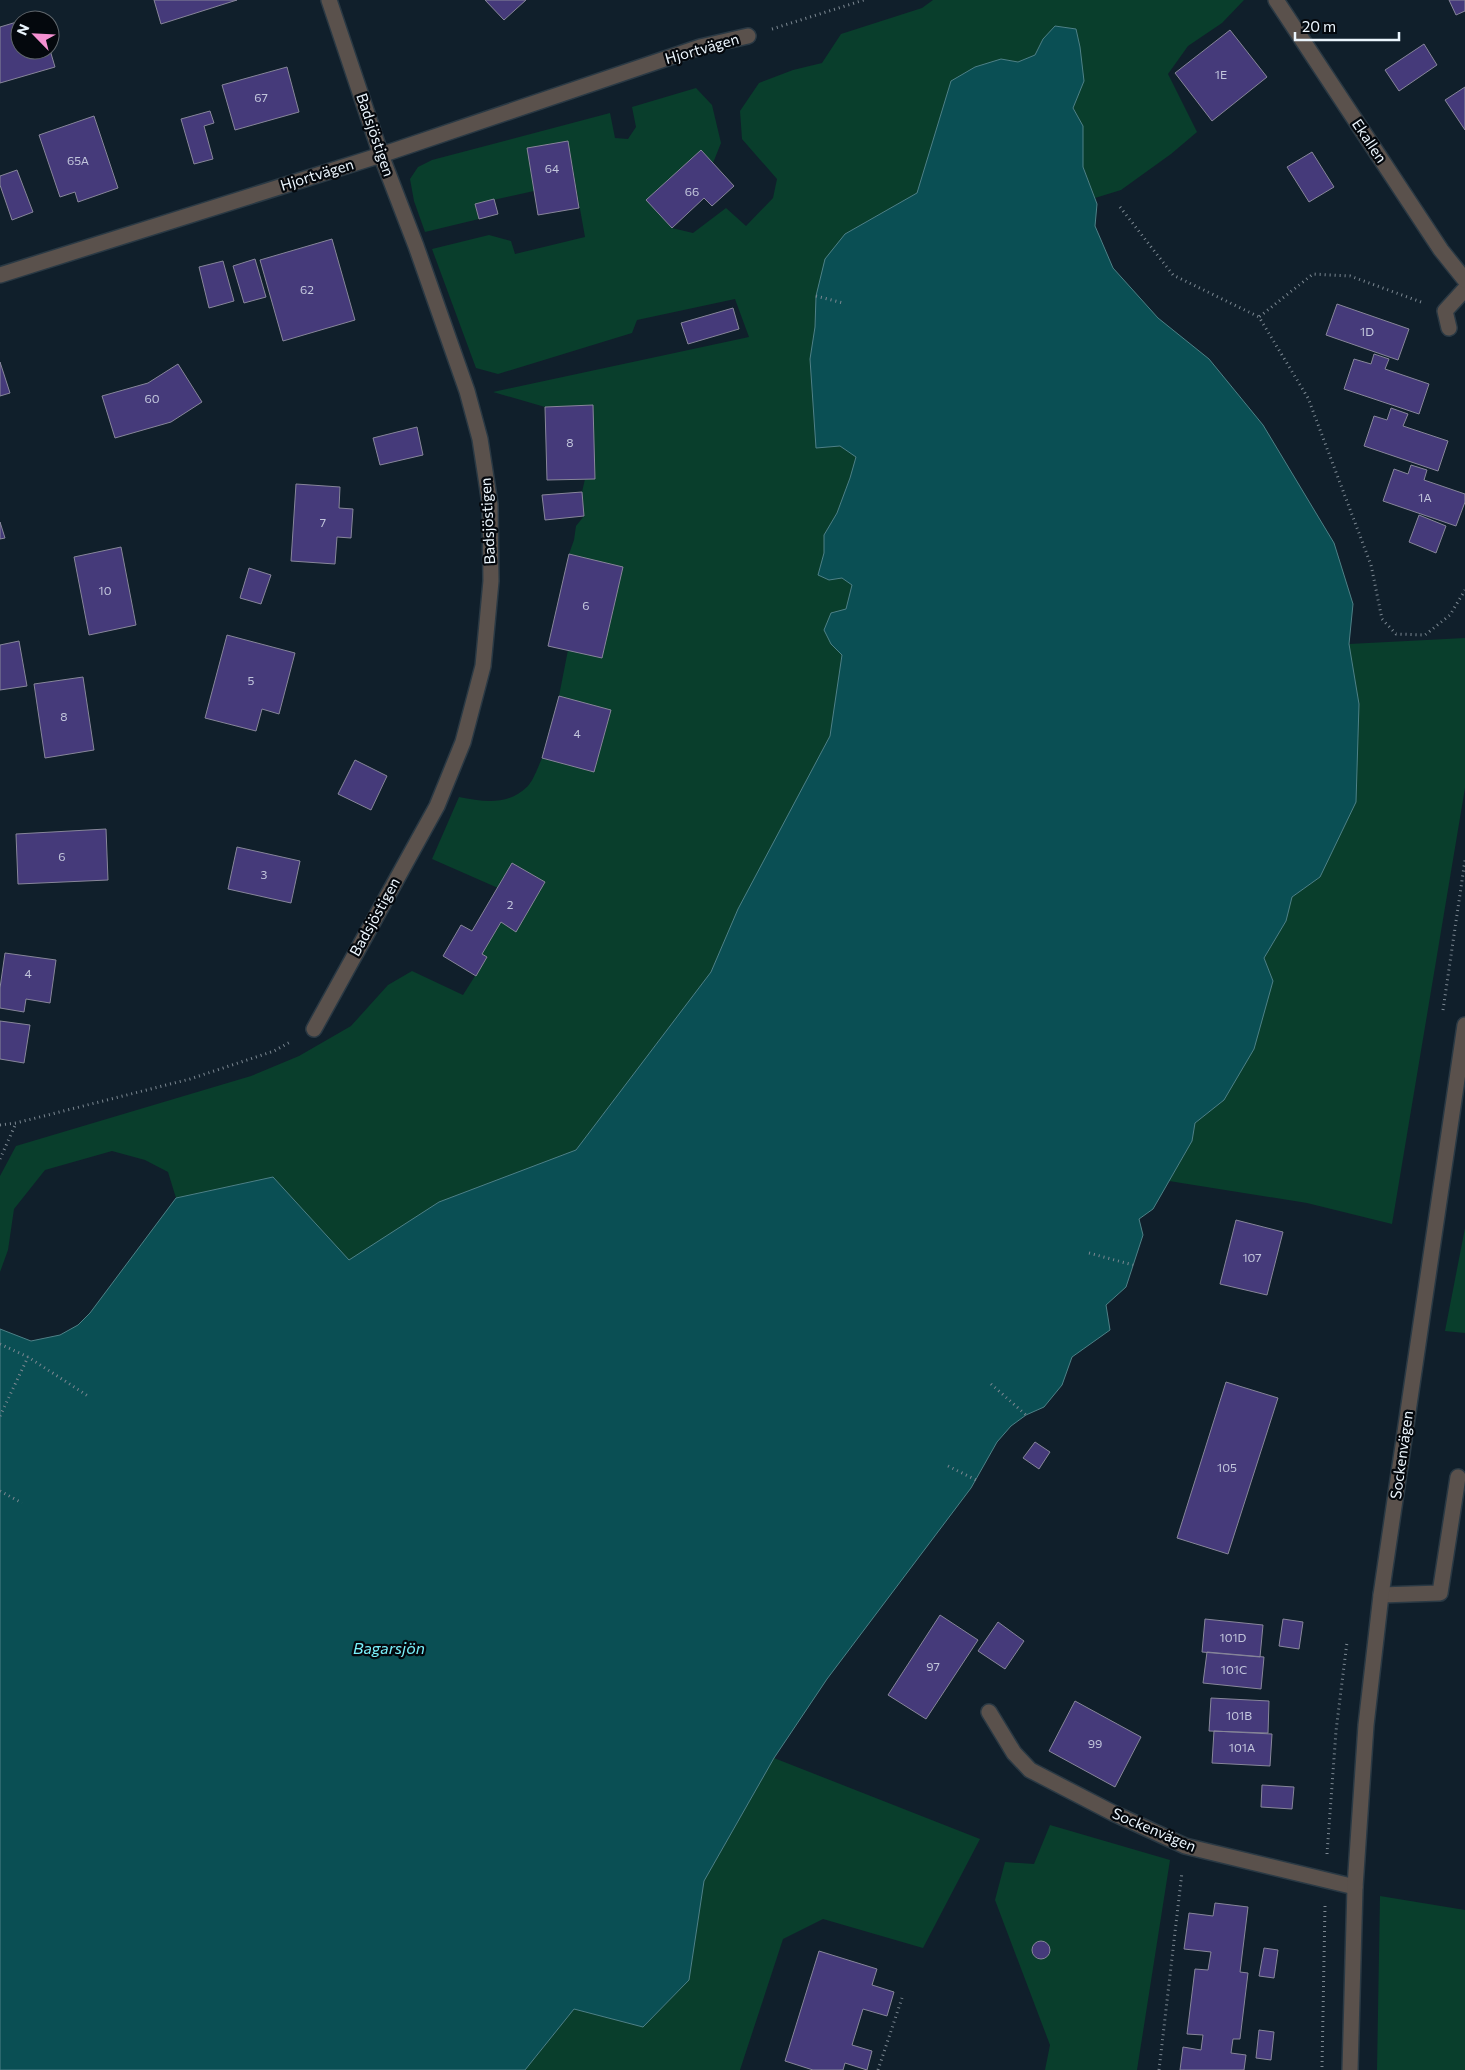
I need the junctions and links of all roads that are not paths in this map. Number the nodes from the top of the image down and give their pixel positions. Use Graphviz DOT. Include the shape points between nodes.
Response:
graph roads {
  1 [pos="328,0"];
  2 [pos="1276,0"];
  3 [pos="748,36"];
  4 [pos="381,155"];
  5 [pos="0,275"];
  6 [pos="1465,280"];
  7 [pos="1465,289"];
  8 [pos="1450,328"];
  9 [pos="1465,1025"];
  10 [pos="314,1029"];
  11 [pos="1458,1477"];
  12 [pos="1381,1595"];
  13 [pos="989,1712"];
  14 [pos="1355,1888"];
  15 [pos="1350,2070"];
  1 -- 4 [label="street, Badsjöstigen"];
  2 -- 6 [label="street, Ekallen"];
  3 -- 4 [label="street, Hjortvägen" via="700,48"];
  4 -- 5 [label="street, Hjortvägen"];
  4 -- 10 [label="street, Badsjöstigen" via="448,335 480,439 490,504 491,581 483,666 463,742 437,806"];
  7 -- 8 [label="street" via="1445,311"];
  9 -- 12 [label="street, Sockenvägen"];
  11 -- 12 [label="street" via="1440,1593"];
  12 -- 14 [label="street, Sockenvägen" via="1366,1725"];
  13 -- 14 [label="street, Sockenvägen" via="1014,1753 1030,1770 1113,1813 1185,1846"];
  14 -- 15 [label="street, Sockenvägen"];
}
